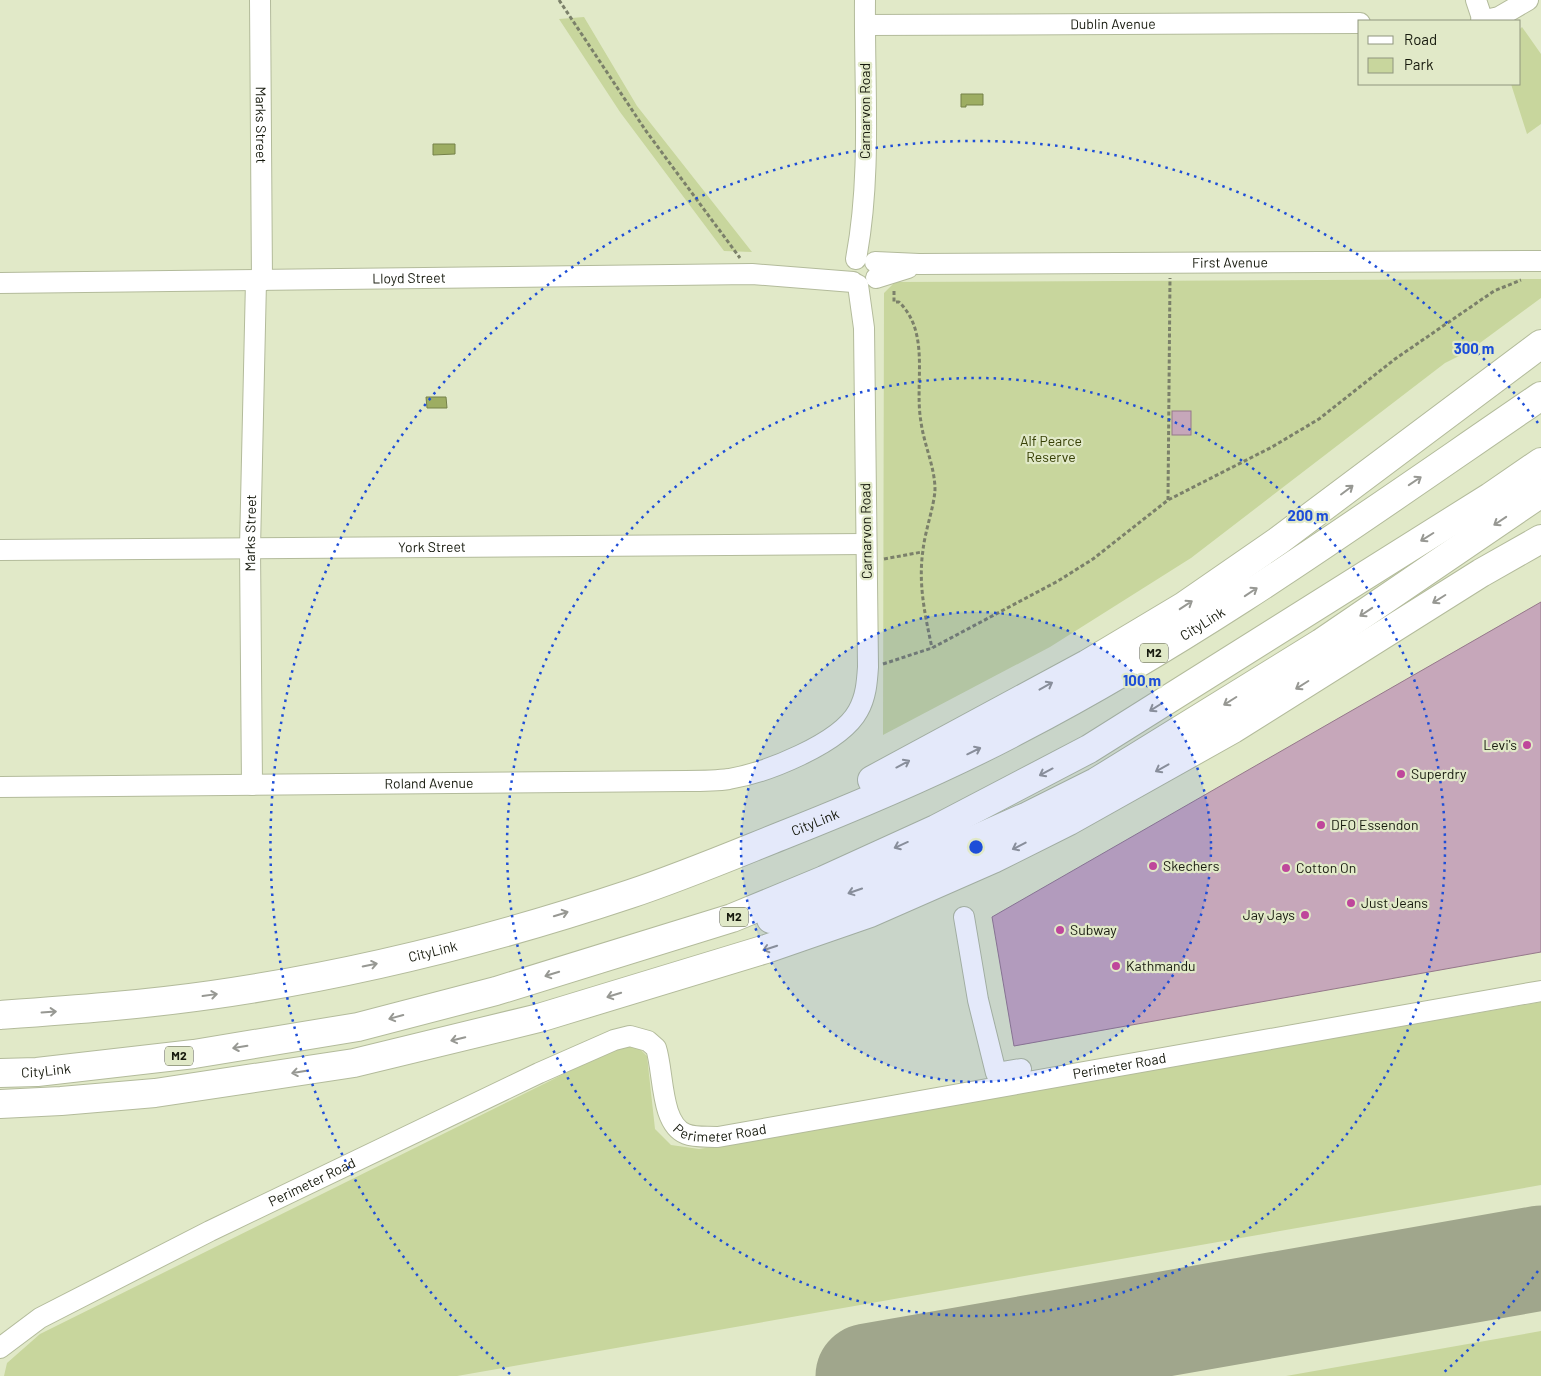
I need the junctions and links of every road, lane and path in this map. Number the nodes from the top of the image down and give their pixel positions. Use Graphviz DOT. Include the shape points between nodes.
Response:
graph roads {
  1 [pos="260,0"];
  2 [pos="559,0"];
  3 [pos="865,0"];
  4 [pos="1476,0"];
  5 [pos="1528,0"];
  6 [pos="1482,20"];
  7 [pos="1486,20"];
  8 [pos="1358,23"];
  9 [pos="864,25"];
  10 [pos="1541,261"];
  11 [pos="1170,262"];
  12 [pos="867,272"];
  13 [pos="752,274"];
  14 [pos="1525,278"];
  15 [pos="259,281"];
  16 [pos="0,283"];
  17 [pos="1541,344"];
  18 [pos="1541,396"];
  19 [pos="1541,462"];
  20 [pos="1541,493"];
  21 [pos="1168,500"];
  22 [pos="1541,522"];
  23 [pos="1541,539"];
  24 [pos="250,548"];
  25 [pos="0,550"];
  26 [pos="922,552"];
  27 [pos="866,553"];
  28 [pos="1481,573"];
  29 [pos="932,648"];
  30 [pos="868,666"];
  31 [pos="845,729"];
  32 [pos="252,785"];
  33 [pos="0,787"];
  34 [pos="737,854"];
  35 [pos="964,917"];
  36 [pos="621,954"];
  37 [pos="1541,977"];
  38 [pos="1541,991"];
  39 [pos="0,1016"];
  40 [pos="0,1073"];
  41 [pos="0,1104"];
  42 [pos="0,1348"];
  1 -- 15 [label="street, Marks Street"];
  2 -- 13 [label="path" via="646,131"];
  3 -- 9 [label="street, Carnarvon Road"];
  4 -- 6 [label="street"];
  5 -- 7 [label="street" via="1499,17"];
  8 -- 9 [label="street, Dublin Avenue"];
  9 -- 12 [label="street, Carnarvon Road" via="863,222"];
  10 -- 11 [label="street, First Avenue"];
  11 -- 12 [label="street, First Avenue" via="919,264"];
  11 -- 21 [label="path"];
  12 -- 13 [label="street, Lloyd Street" via="818,278"];
  12 -- 26 [label="path" via="894,302 899,302 909,312 917,339 921,365 919,406 935,487"];
  12 -- 27 [label="street, Carnarvon Road" via="864,328"];
  13 -- 15 [label="street, Lloyd Street"];
  14 -- 21 [label="path" via="1494,291 1395,359 1319,418 1272,447"];
  15 -- 16 [label="street, Lloyd Street"];
  15 -- 24 [label="street, Marks Street"];
  34 -- 17 [label="highway, one-way" via="1071,672 1184,606 1278,541"];
  34 -- 18 [label="highway, CityLink / M2, one-way" via="930,773 1105,682 1217,615"];
  19 -- 36 [label="highway, CityLink / M2, one-way" via="1089,749 936,829 824,880 732,918"];
  20 -- 36 [label="highway, one-way" via="1321,643 1096,782 1037,812 865,888 756,923"];
  21 -- 29 [label="path" via="1093,559 990,619"];
  22 -- 28 [label="highway"];
  23 -- 28 [label="highway"];
  24 -- 25 [label="street, York Street"];
  24 -- 27 [label="street, York Street"];
  24 -- 32 [label="street, Marks Street"];
  26 -- 27 [label="path"];
  26 -- 29 [label="path" via="922,602"];
  27 -- 30 [label="street, Carnarvon Road"];
  28 -- 41 [label="highway, one-way" via="1232,729 1069,821 933,886 825,930 539,1018 354,1063 155,1094"];
  29 -- 30 [label="path" via="894,662"];
  30 -- 31 [label="street, Carnarvon Road" via="866,690 858,711"];
  31 -- 32 [label="street, Roland Avenue" via="828,742 729,779"];
  32 -- 33 [label="street, Roland Avenue"];
  39 -- 34 [label="highway, CityLink / M2, one-way" via="210,995 382,963 631,894"];
  35 -- 37 [label="street" via="978,1000 996,1074"];
  36 -- 40 [label="highway, CityLink / M2, one-way" via="358,1027 194,1054 37,1072"];
  38 -- 42 [label="street, Perimeter Road" via="718,1137 686,1134 677,1128 668,1110 656,1048 648,1041 630,1036 539,1073 210,1231 40,1318"];
}
